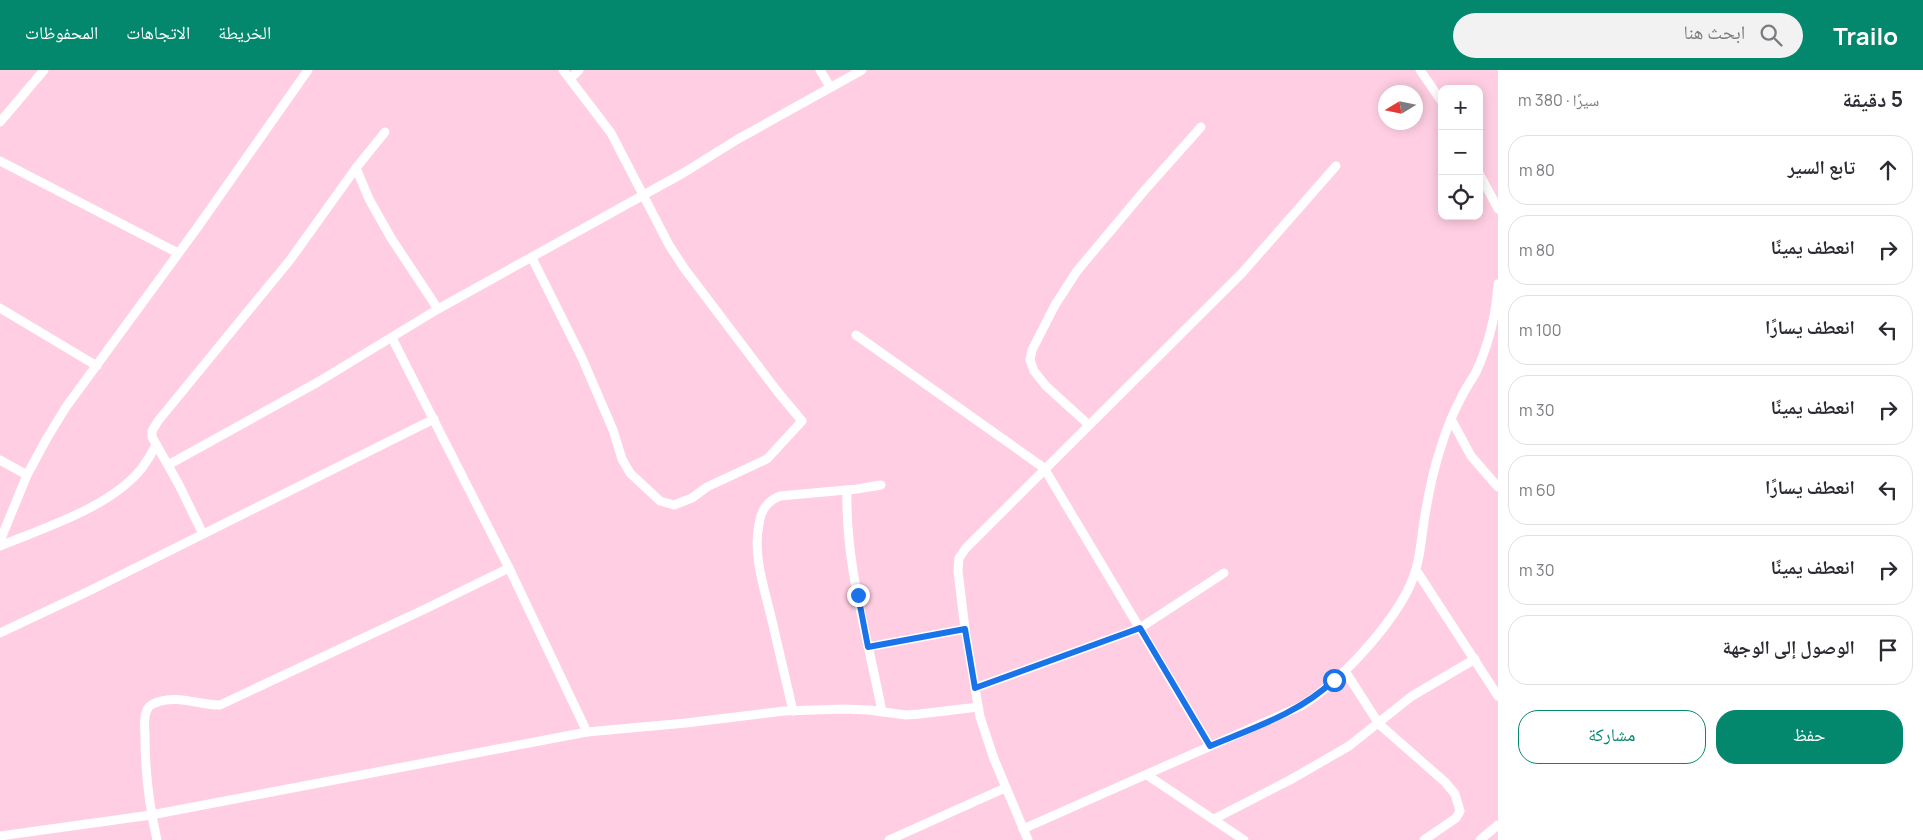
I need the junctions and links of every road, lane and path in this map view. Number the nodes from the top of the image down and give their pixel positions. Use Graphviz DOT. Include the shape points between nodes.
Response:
graph roads {
  1 [pos="44,70"];
  2 [pos="308,70"];
  3 [pos="563,70"];
  4 [pos="579,70"];
  5 [pos="820,70"];
  6 [pos="862,70"];
  7 [pos="1420,70"];
  8 [pos="571,78"];
  9 [pos="830,87"];
  10 [pos="1438,96"];
  11 [pos="0,122"];
  12 [pos="1201,127"];
  13 [pos="385,132"];
  14 [pos="0,161"];
  15 [pos="1336,166"];
  16 [pos="356,168"];
  17 [pos="1480,175"];
  18 [pos="644,195"];
  19 [pos="1498,209"];
  20 [pos="178,253"];
  21 [pos="532,258"];
  22 [pos="1498,284"];
  23 [pos="0,308"];
  24 [pos="438,309"];
  25 [pos="856,335"];
  26 [pos="392,338"];
  27 [pos="96,366"];
  28 [pos="434,419"];
  29 [pos="1451,419"];
  30 [pos="1088,425"];
  31 [pos="156,445"];
  32 [pos="0,460"];
  33 [pos="168,465"];
  34 [pos="1044,468"];
  35 [pos="27,474"];
  36 [pos="881,485"];
  37 [pos="1498,487"];
  38 [pos="847,490"];
  39 [pos="203,534"];
  40 [pos="0,541"];
  41 [pos="0,546"];
  42 [pos="509,568"];
  43 [pos="1416,570"];
  44 [pos="1224,573"];
  45 [pos="1140,628"];
  46 [pos="965,629"];
  47 [pos="0,632"];
  48 [pos="868,647"];
  49 [pos="1475,659"];
  50 [pos="1345,671"];
  51 [pos="975,688"];
  52 [pos="1498,696"];
  53 [pos="978,707"];
  54 [pos="793,711"];
  55 [pos="882,712"];
  56 [pos="1379,724"];
  57 [pos="588,732"];
  58 [pos="1210,746"];
  59 [pos="1147,775"];
  60 [pos="1005,788"];
  61 [pos="151,815"];
  62 [pos="1214,819"];
  63 [pos="1498,825"];
  64 [pos="1023,829"];
  65 [pos="0,836"];
  66 [pos="1485,839"];
  67 [pos="157,840"];
  68 [pos="889,840"];
  69 [pos="1028,840"];
  70 [pos="1244,840"];
  71 [pos="1424,840"];
  1 -- 11 [label="street"];
  2 -- 20 [label="street"];
  3 -- 8 [label="street"];
  4 -- 8 [label="street"];
  5 -- 9 [label="street"];
  6 -- 9 [label="street"];
  7 -- 10 [label="street"];
  8 -- 18 [label="street" via="611,133"];
  9 -- 18 [label="street"];
  12 -- 30 [label="street" via="1077,271 1032,350 1030,360 1034,371"];
  13 -- 16 [label="street"];
  14 -- 20 [label="street"];
  15 -- 30 [label="street" via="1242,273"];
  16 -- 24 [label="street" via="391,238"];
  16 -- 31 [label="street" via="290,260 158,421 152,431"];
  17 -- 19 [label="street"];
  18 -- 21 [label="street"];
  18 -- 21 [label="street" via="684,268 802,421 767,459 707,486 692,498 674,505 660,501 630,473 622,459 582,358"];
  20 -- 27 [label="street"];
  21 -- 24 [label="street"];
  22 -- 29 [label="street" via="1496,311 1484,352"];
  23 -- 27 [label="street"];
  24 -- 26 [label="street"];
  25 -- 34 [label="street"];
  26 -- 28 [label="street"];
  26 -- 33 [label="street"];
  27 -- 35 [label="street" via="46,438"];
  28 -- 39 [label="street"];
  28 -- 42 [label="street"];
  29 -- 37 [label="street" via="1471,456"];
  29 -- 43 [label="street" via="1433,474"];
  30 -- 34 [label="street"];
  31 -- 33 [label="street"];
  31 -- 41 [label="street" via="141,469 109,498"];
  32 -- 35 [label="street"];
  33 -- 39 [label="street"];
  34 -- 45 [label="street"];
  34 -- 46 [label="street" via="959,558"];
  35 -- 40 [label="street"];
  36 -- 38 [label="street"];
  38 -- 48 [label="street" via="851,562"];
  38 -- 54 [label="street" via="780,496 765,506 759,521 758,558"];
  39 -- 47 [label="street"];
  42 -- 57 [label="street"];
  42 -- 61 [label="street" via="220,705 184,699 153,704 145,719 146,777"];
  43 -- 49 [label="street"];
  43 -- 50 [label="street" via="1407,591 1386,623"];
  44 -- 45 [label="street"];
  45 -- 51 [label="street"];
  45 -- 58 [label="street"];
  46 -- 48 [label="street"];
  46 -- 51 [label="street"];
  48 -- 55 [label="street"];
  49 -- 52 [label="street"];
  49 -- 56 [label="street" via="1412,696"];
  50 -- 56 [label="street"];
  50 -- 58 [label="street" via="1301,706"];
  51 -- 53 [label="street"];
  53 -- 55 [label="street" via="906,715"];
  53 -- 60 [label="street"];
  54 -- 55 [label="street" via="844,708"];
  54 -- 57 [label="street"];
  56 -- 62 [label="street" via="1320,764"];
  56 -- 71 [label="street" via="1455,794 1460,811 1456,818"];
  57 -- 61 [label="street"];
  58 -- 59 [label="street"];
  59 -- 62 [label="street"];
  59 -- 64 [label="street"];
  60 -- 64 [label="street"];
  60 -- 68 [label="street"];
  61 -- 65 [label="street"];
  61 -- 67 [label="street"];
  62 -- 70 [label="street"];
  63 -- 66 [label="street"];
  64 -- 69 [label="street"];
}
